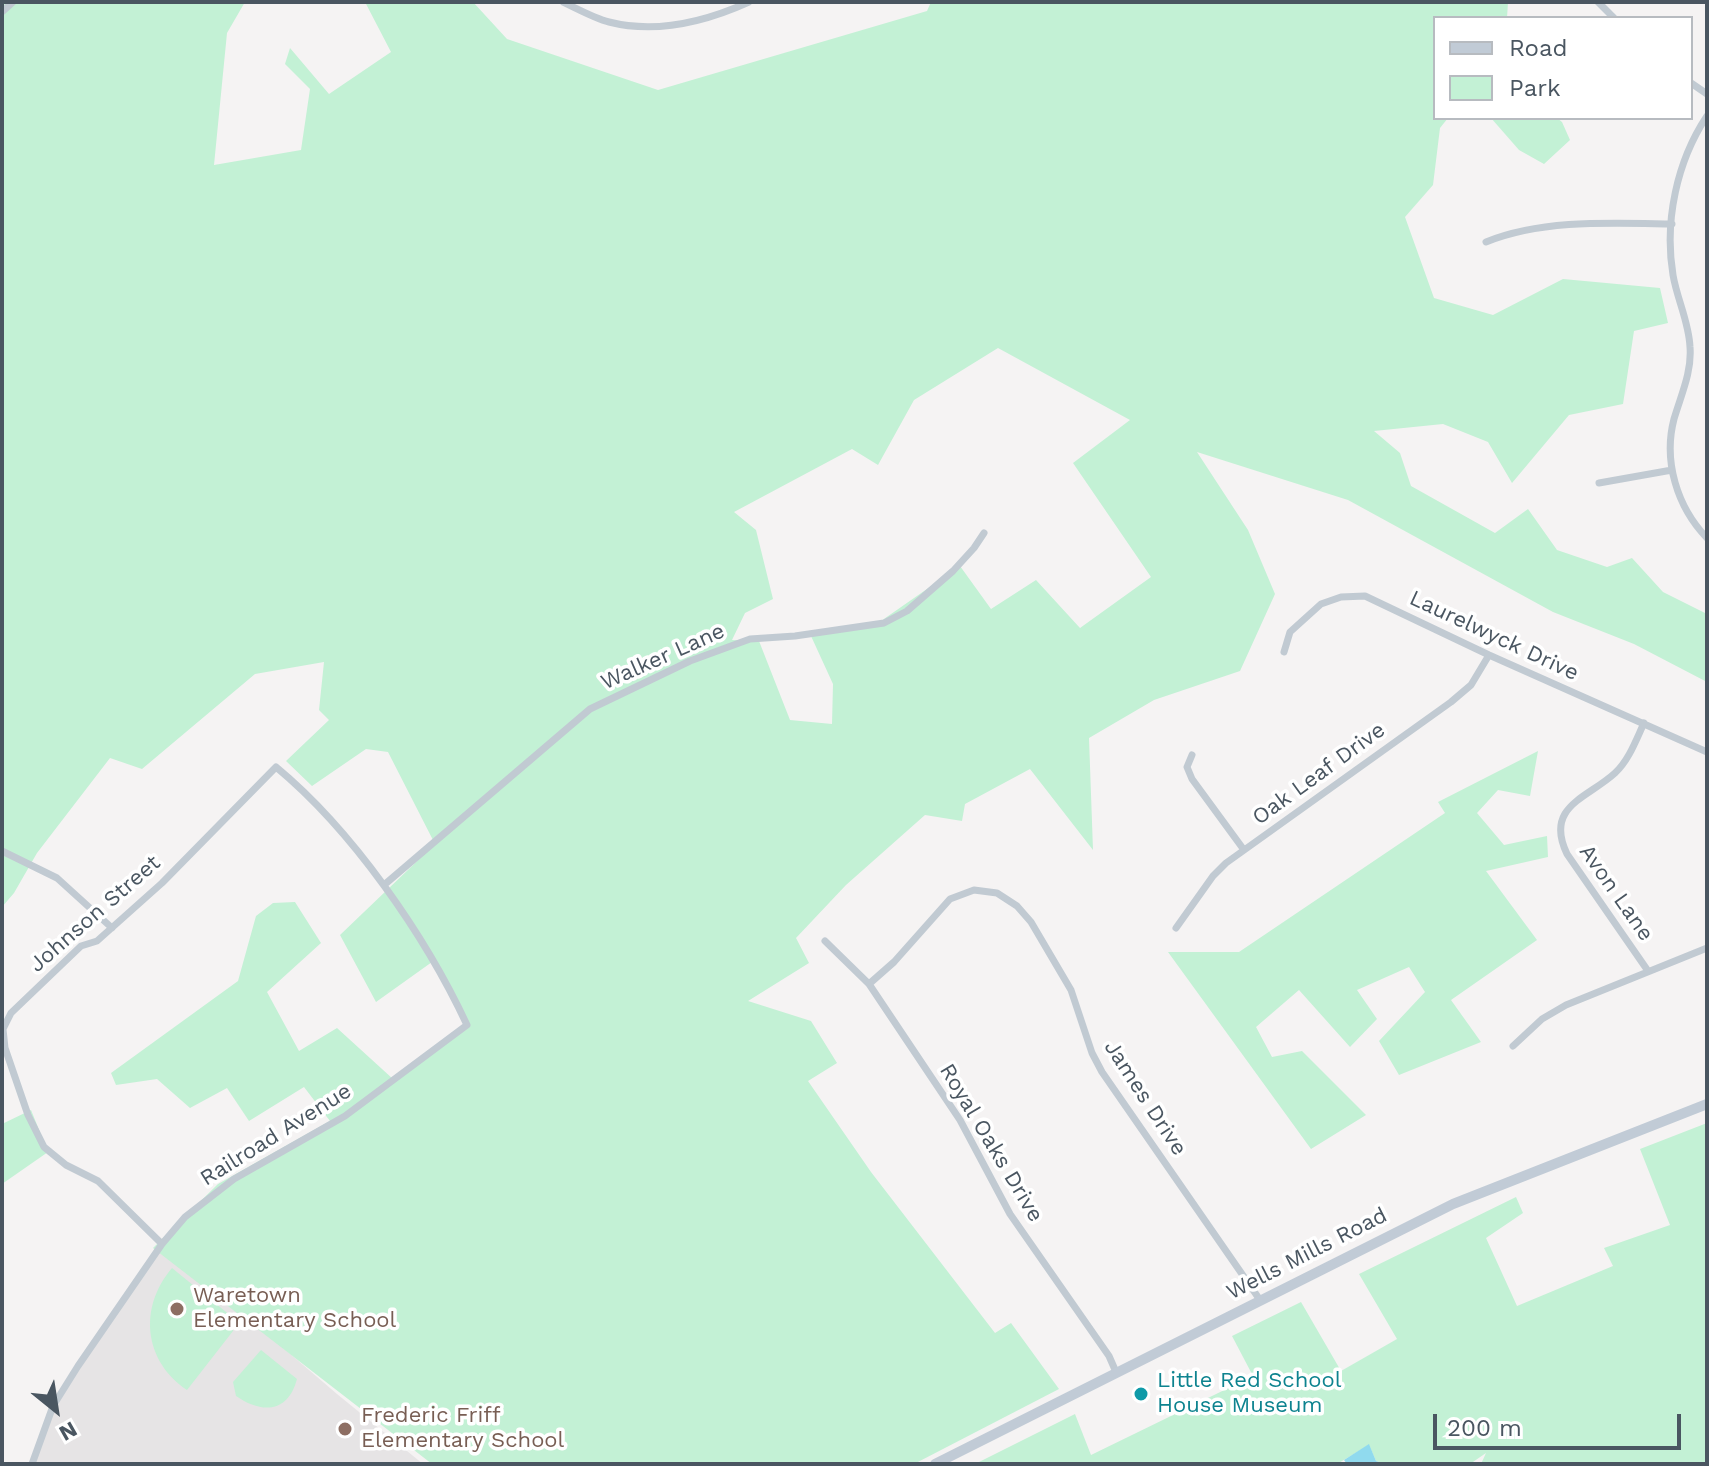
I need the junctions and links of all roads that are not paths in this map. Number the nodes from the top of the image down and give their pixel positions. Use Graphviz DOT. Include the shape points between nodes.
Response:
graph roads {
  1 [pos="13,2"];
  2 [pos="563,2"];
  3 [pos="749,2"];
  4 [pos="2,12"];
  5 [pos="1707,116"];
  6 [pos="1672,224"];
  7 [pos="1486,242"];
  8 [pos="1672,470"];
  9 [pos="1599,483"];
  10 [pos="984,533"];
  11 [pos="1707,538"];
  12 [pos="1284,652"];
  13 [pos="1489,655"];
  14 [pos="1644,723"];
  15 [pos="1707,752"];
  16 [pos="1192,755"];
  17 [pos="1244,850"];
  18 [pos="2,851"];
  19 [pos="384,885"];
  20 [pos="112,928"];
  21 [pos="1176,928"];
  22 [pos="825,941"];
  23 [pos="1707,948"];
  24 [pos="1648,971"];
  25 [pos="869,984"];
  26 [pos="1513,1046"];
  27 [pos="1707,1104"];
  28 [pos="162,1244"];
  29 [pos="1260,1300"];
  30 [pos="1116,1372"];
  31 [pos="32,1464"];
  32 [pos="935,1464"];
  1 -- 4 [label="street"];
  2 -- 3 [label="street" via="607,22 633,26 695,22"];
  5 -- 6 [label="street" via="1684,159"];
  6 -- 7 [label="street" via="1584,224"];
  6 -- 8 [label="street" via="1673,275 1691,348 1670,441"];
  8 -- 9 [label="street"];
  8 -- 11 [label="street" via="1684,506"];
  10 -- 19 [label="street, Walker Lane" via="953,571 907,611 884,623 750,639 590,709"];
  12 -- 13 [label="street, Laurelwyck Drive" via="1290,632 1313,610 1351,595 1365,596"];
  13 -- 14 [label="street, Laurelwyck Drive"];
  13 -- 17 [label="street, Oak Leaf Drive" via="1471,685 1451,702"];
  14 -- 15 [label="street, Laurelwyck Drive"];
  14 -- 24 [label="street, Avon Lane" via="1621,766 1569,808 1559,834 1567,854"];
  16 -- 17 [label="street" via="1187,767 1192,779"];
  17 -- 21 [label="street, Oak Leaf Drive" via="1213,876"];
  18 -- 20 [label="street" via="57,878"];
  19 -- 20 [label="street, Johnson Street" via="315,800 276,767"];
  19 -- 28 [label="street, Railroad Avenue" via="443,976 467,1025 345,1116 234,1179 185,1217"];
  20 -- 28 [label="street, Johnson Street" via="81,946 11,1013 3,1038 44,1147 98,1181"];
  22 -- 25 [label="street, Royal Oaks Drive"];
  23 -- 24 [label="street"];
  24 -- 26 [label="street" via="1566,1005"];
  25 -- 29 [label="street, James Drive" via="950,899 974,890 1007,897 1031,922 1071,990 1102,1072"];
  25 -- 30 [label="street, Royal Oaks Drive" via="960,1120 1010,1214"];
  27 -- 29 [label="main road, Wells Mills Road" via="1458,1201"];
  28 -- 31 [label="street, Railroad Avenue" via="53,1406"];
  29 -- 30 [label="main road, Wells Mills Road"];
  30 -- 32 [label="main road, Wells Mills Road"];
}
